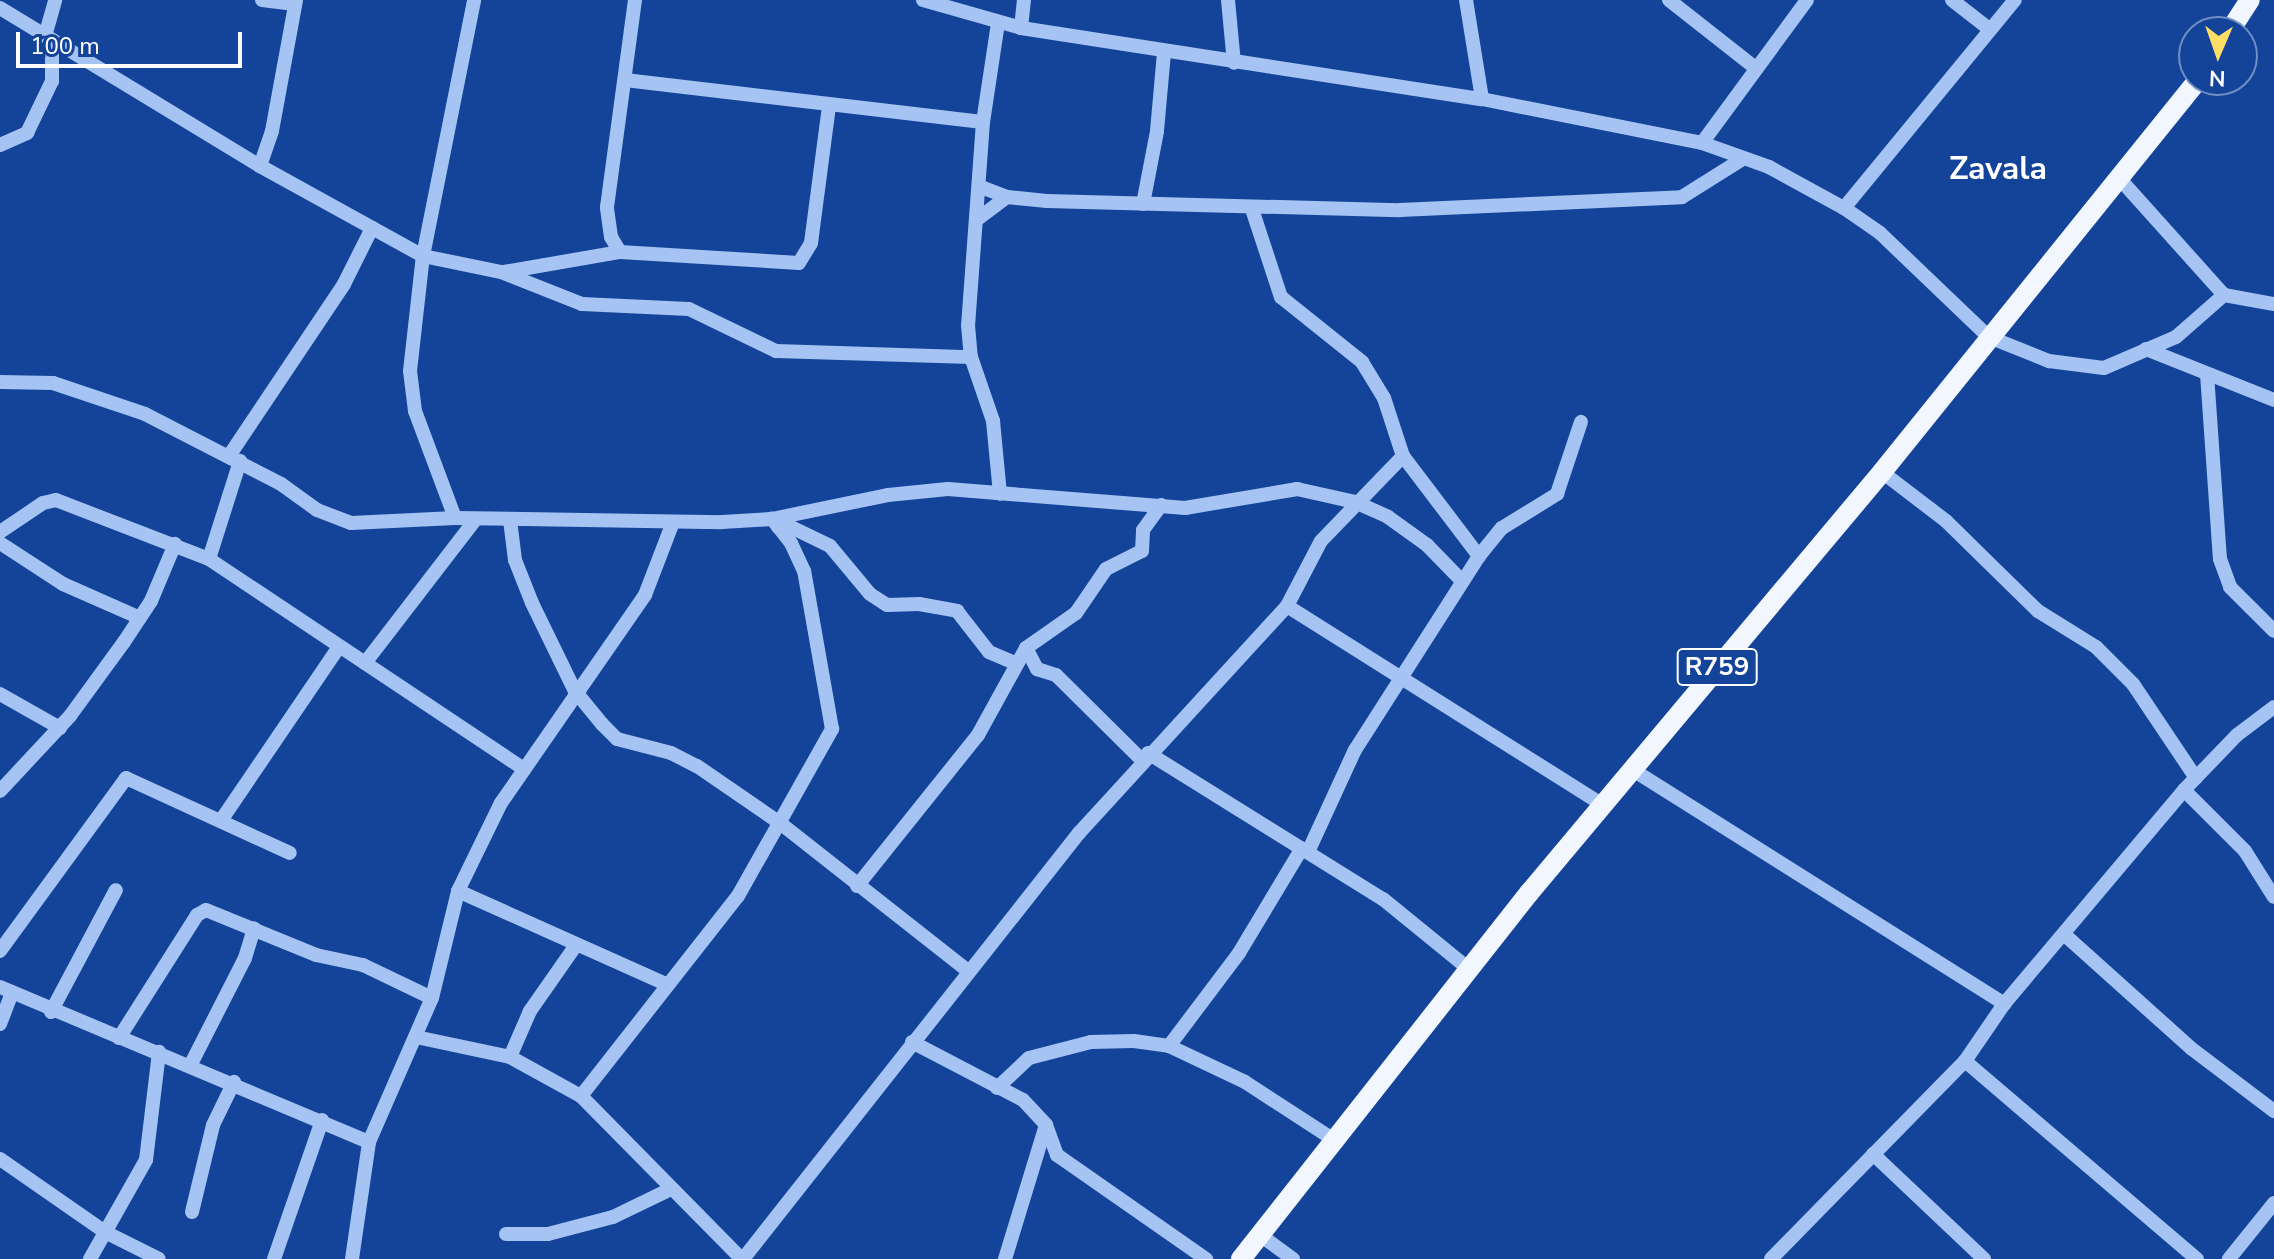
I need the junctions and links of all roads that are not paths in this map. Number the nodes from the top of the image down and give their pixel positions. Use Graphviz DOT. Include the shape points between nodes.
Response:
graph roads {
  1 [pos="55,0"];
  2 [pos="262,0"];
  3 [pos="474,0"];
  4 [pos="635,0"];
  5 [pos="923,0"];
  6 [pos="1024,0"];
  7 [pos="1228,0"];
  8 [pos="1466,0"];
  9 [pos="1669,0"];
  10 [pos="1807,0"];
  11 [pos="1952,0"];
  12 [pos="2015,0"];
  13 [pos="296,2"];
  14 [pos="0,8"];
  15 [pos="998,23"];
  16 [pos="1021,28"];
  17 [pos="1988,28"];
  18 [pos="49,38"];
  19 [pos="1164,52"];
  20 [pos="1234,63"];
  21 [pos="1754,67"];
  22 [pos="625,80"];
  23 [pos="2185,96"];
  24 [pos="1482,99"];
  25 [pos="829,106"];
  26 [pos="983,122"];
  27 [pos="1702,143"];
  28 [pos="0,145"];
  29 [pos="1741,160"];
  30 [pos="260,166"];
  31 [pos="2119,178"];
  32 [pos="981,187"];
  33 [pos="1007,197"];
  34 [pos="1143,204"];
  35 [pos="1844,208"];
  36 [pos="1252,209"];
  37 [pos="979,218"];
  38 [pos="372,228"];
  39 [pos="620,252"];
  40 [pos="423,256"];
  41 [pos="501,272"];
  42 [pos="2224,295"];
  43 [pos="2274,304"];
  44 [pos="1989,337"];
  45 [pos="2146,349"];
  46 [pos="971,357"];
  47 [pos="2207,374"];
  48 [pos="0,382"];
  49 [pos="2274,400"];
  50 [pos="1581,422"];
  51 [pos="1403,456"];
  52 [pos="234,459"];
  53 [pos="1882,472"];
  54 [pos="1000,494"];
  55 [pos="1355,502"];
  56 [pos="1161,505"];
  57 [pos="455,518"];
  58 [pos="476,519"];
  59 [pos="510,520"];
  60 [pos="673,522"];
  61 [pos="775,523"];
  62 [pos="0,532"];
  63 [pos="0,543"];
  64 [pos="175,544"];
  65 [pos="1479,556"];
  66 [pos="209,559"];
  67 [pos="1462,581"];
  68 [pos="1287,606"];
  69 [pos="140,618"];
  70 [pos="2274,631"];
  71 [pos="338,648"];
  72 [pos="1026,648"];
  73 [pos="365,663"];
  74 [pos="1015,663"];
  75 [pos="1401,675"];
  76 [pos="575,691"];
  77 [pos="0,694"];
  78 [pos="2274,707"];
  79 [pos="60,728"];
  80 [pos="1145,757"];
  81 [pos="524,769"];
  82 [pos="1633,770"];
  83 [pos="2196,778"];
  84 [pos="2184,790"];
  85 [pos="0,791"];
  86 [pos="1605,806"];
  87 [pos="222,819"];
  88 [pos="780,823"];
  89 [pos="1305,850"];
  90 [pos="290,853"];
  91 [pos="857,886"];
  92 [pos="116,890"];
  93 [pos="458,891"];
  94 [pos="2274,897"];
  95 [pos="254,928"];
  96 [pos="2066,936"];
  97 [pos="576,945"];
  98 [pos="0,951"];
  99 [pos="1470,970"];
  100 [pos="968,971"];
  101 [pos="666,984"];
  102 [pos="6,990"];
  103 [pos="432,998"];
  104 [pos="2004,1004"];
  105 [pos="51,1012"];
  106 [pos="0,1024"];
  107 [pos="416,1037"];
  108 [pos="119,1038"];
  109 [pos="912,1042"];
  110 [pos="1169,1046"];
  111 [pos="159,1052"];
  112 [pos="510,1057"];
  113 [pos="1965,1061"];
  114 [pos="191,1064"];
  115 [pos="234,1082"];
  116 [pos="997,1088"];
  117 [pos="581,1096"];
  118 [pos="2274,1111"];
  119 [pos="322,1120"];
  120 [pos="1046,1125"];
  121 [pos="1336,1141"];
  122 [pos="369,1142"];
  123 [pos="1873,1154"];
  124 [pos="0,1159"];
  125 [pos="671,1189"];
  126 [pos="2274,1203"];
  127 [pos="192,1212"];
  128 [pos="2268,1221"];
  129 [pos="105,1232"];
  130 [pos="506,1234"];
  131 [pos="1260,1235"];
  132 [pos="90,1259"];
  133 [pos="159,1259"];
  134 [pos="274,1259"];
  135 [pos="352,1259"];
  136 [pos="743,1259"];
  137 [pos="1005,1259"];
  138 [pos="1206,1259"];
  139 [pos="1241,1259"];
  140 [pos="1293,1259"];
  141 [pos="1771,1259"];
  142 [pos="1984,1259"];
  143 [pos="2197,1259"];
  144 [pos="2229,1259"];
  1 -- 18 [label="street"];
  2 -- 13 [label="street"];
  3 -- 40 [label="street"];
  4 -- 22 [label="street"];
  5 -- 15 [label="street"];
  6 -- 16 [label="street"];
  7 -- 20 [label="street"];
  8 -- 24 [label="street"];
  9 -- 21 [label="street"];
  10 -- 21 [label="street"];
  11 -- 17 [label="street"];
  12 -- 17 [label="street"];
  13 -- 30 [label="street" via="272,131"];
  14 -- 18 [label="street"];
  15 -- 16 [label="street"];
  15 -- 26 [label="street"];
  16 -- 19 [label="street"];
  17 -- 35 [label="street"];
  18 -- 28 [label="street" via="52,81 27,133"];
  18 -- 30 [label="street"];
  19 -- 20 [label="street"];
  19 -- 34 [label="street"];
  20 -- 24 [label="street"];
  21 -- 27 [label="street"];
  22 -- 25 [label="street"];
  22 -- 39 [label="street" via="607,207 611,237"];
  23 -- 31 [label="main road, R759"];
  24 -- 27 [label="street"];
  25 -- 26 [label="street"];
  25 -- 39 [label="street" via="811,243 799,263"];
  26 -- 32 [label="street"];
  27 -- 29 [label="street"];
  29 -- 35 [label="street" via="1769,167"];
  29 -- 36 [label="street" via="1682,197 1400,210"];
  30 -- 38 [label="street"];
  31 -- 42 [label="street"];
  31 -- 44 [label="main road, R759"];
  32 -- 33 [label="street"];
  32 -- 37 [label="street"];
  33 -- 34 [label="street"];
  33 -- 37 [label="street"];
  34 -- 36 [label="street"];
  35 -- 44 [label="street" via="1880,233"];
  36 -- 51 [label="street" via="1281,297 1362,362 1384,398"];
  37 -- 46 [label="street" via="968,325"];
  38 -- 40 [label="street"];
  38 -- 52 [label="street" via="344,284"];
  39 -- 41 [label="street"];
  40 -- 41 [label="street"];
  40 -- 57 [label="street" via="410,371 413,398"];
  41 -- 46 [label="street" via="582,304 689,309 776,351"];
  42 -- 43 [label="street"];
  42 -- 45 [label="street" via="2176,337"];
  44 -- 45 [label="street" via="2049,361 2104,368"];
  44 -- 53 [label="main road, R759"];
  45 -- 47 [label="street"];
  46 -- 54 [label="street" via="993,421"];
  47 -- 49 [label="street"];
  47 -- 70 [label="street" via="2220,559 2230,587"];
  48 -- 52 [label="street" via="53,383 145,414"];
  50 -- 65 [label="street" via="1557,494 1502,528"];
  51 -- 55 [label="street"];
  51 -- 65 [label="street"];
  52 -- 57 [label="street" via="317,510 351,523"];
  52 -- 66 [label="street"];
  53 -- 82 [label="main road, R759"];
  53 -- 83 [label="street" via="1946,521 2038,611 2096,647 2133,684"];
  54 -- 56 [label="street"];
  54 -- 61 [label="street" via="919,489"];
  55 -- 56 [label="street" via="1297,489 1227,504"];
  55 -- 67 [label="street" via="1427,545"];
  55 -- 68 [label="street" via="1321,541"];
  56 -- 72 [label="street" via="1143,530 1142,551 1106,569 1076,613"];
  57 -- 58 [label="street"];
  58 -- 59 [label="street"];
  58 -- 73 [label="street"];
  59 -- 60 [label="street"];
  59 -- 76 [label="street" via="515,560"];
  60 -- 61 [label="street"];
  60 -- 76 [label="street" via="645,595"];
  61 -- 74 [label="street" via="830,546 870,594 887,605 957,611 989,652"];
  61 -- 88 [label="street" via="804,571 832,716 824,744"];
  62 -- 64 [label="street" via="56,500"];
  63 -- 69 [label="street" via="63,584"];
  64 -- 66 [label="street"];
  64 -- 69 [label="street"];
  65 -- 67 [label="street"];
  66 -- 71 [label="street"];
  67 -- 75 [label="street"];
  68 -- 75 [label="street"];
  68 -- 80 [label="street"];
  69 -- 79 [label="street"];
  71 -- 73 [label="street"];
  71 -- 87 [label="street"];
  72 -- 74 [label="street"];
  72 -- 80 [label="street" via="1037,669 1056,675"];
  73 -- 81 [label="street"];
  74 -- 91 [label="street" via="978,735"];
  75 -- 86 [label="street"];
  75 -- 89 [label="street" via="1355,750"];
  76 -- 81 [label="street"];
  76 -- 88 [label="street" via="617,739 697,766"];
  77 -- 79 [label="street"];
  78 -- 83 [label="street"];
  79 -- 85 [label="street"];
  80 -- 89 [label="street"];
  80 -- 100 [label="street"];
  81 -- 93 [label="street"];
  82 -- 86 [label="main road, R759"];
  82 -- 104 [label="street"];
  83 -- 84 [label="street"];
  84 -- 94 [label="street" via="2245,851"];
  84 -- 96 [label="street"];
  86 -- 99 [label="main road, R759"];
  87 -- 90 [label="street"];
  87 -- 98 [label="street" via="126,778"];
  88 -- 91 [label="street"];
  88 -- 101 [label="street" via="738,896"];
  89 -- 99 [label="street" via="1383,899"];
  89 -- 110 [label="street" via="1239,953"];
  91 -- 100 [label="street"];
  92 -- 105 [label="street"];
  93 -- 97 [label="street"];
  93 -- 103 [label="street"];
  95 -- 103 [label="street" via="316,955 363,965"];
  95 -- 108 [label="street" via="211,910 197,915"];
  95 -- 114 [label="street" via="245,958"];
  96 -- 104 [label="street"];
  96 -- 118 [label="street" via="2192,1049"];
  97 -- 101 [label="street"];
  97 -- 112 [label="street" via="530,1011"];
  99 -- 121 [label="main road, R759"];
  100 -- 109 [label="street"];
  101 -- 117 [label="street"];
  102 -- 105 [label="street"];
  102 -- 106 [label="street"];
  103 -- 107 [label="street"];
  104 -- 113 [label="street"];
  105 -- 108 [label="street"];
  107 -- 112 [label="street"];
  107 -- 122 [label="street" via="388,1089"];
  108 -- 111 [label="street"];
  109 -- 116 [label="street"];
  109 -- 136 [label="street"];
  110 -- 116 [label="street" via="1107,1039 1049,1051 1029,1058"];
  110 -- 121 [label="street" via="1245,1082"];
  111 -- 114 [label="street"];
  111 -- 129 [label="street" via="151,1146"];
  112 -- 117 [label="street"];
  113 -- 123 [label="street"];
  113 -- 143 [label="street"];
  114 -- 115 [label="street"];
  115 -- 119 [label="street"];
  115 -- 127 [label="street" via="213,1125"];
  116 -- 120 [label="street" via="1023,1100"];
  117 -- 125 [label="street"];
  119 -- 122 [label="street"];
  119 -- 134 [label="street"];
  120 -- 137 [label="street"];
  120 -- 138 [label="street" via="1064,1161"];
  121 -- 131 [label="main road, R759"];
  122 -- 135 [label="street"];
  123 -- 141 [label="street"];
  123 -- 142 [label="street"];
  124 -- 129 [label="street"];
  125 -- 130 [label="street" via="613,1217 548,1234"];
  125 -- 136 [label="street"];
  126 -- 128 [label="street"];
  128 -- 144 [label="street"];
  129 -- 132 [label="street"];
  129 -- 133 [label="street"];
  131 -- 139 [label="main road, R759"];
  131 -- 140 [label="street"];
}
